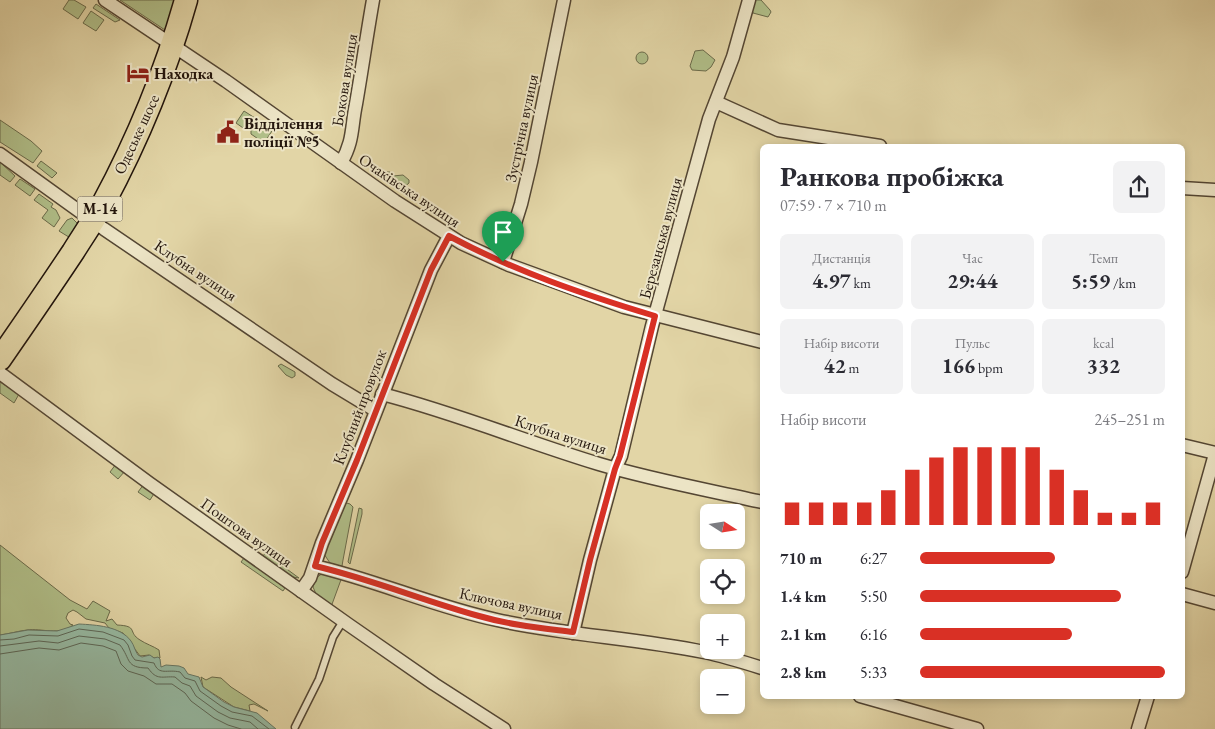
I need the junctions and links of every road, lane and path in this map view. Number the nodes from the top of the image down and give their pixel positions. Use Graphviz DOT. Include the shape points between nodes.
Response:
graph roads {
  1 [pos="105,0"];
  2 [pos="186,0"];
  3 [pos="373,0"];
  4 [pos="564,0"];
  5 [pos="749,0"];
  6 [pos="173,45"];
  7 [pos="716,102"];
  8 [pos="867,144"];
  9 [pos="0,154"];
  10 [pos="341,163"];
  11 [pos="1185,188"];
  12 [pos="1215,190"];
  13 [pos="93,221"];
  14 [pos="449,236"];
  15 [pos="503,262"];
  16 [pos="655,316"];
  17 [pos="760,342"];
  18 [pos="0,359"];
  19 [pos="0,373"];
  20 [pos="382,394"];
  21 [pos="375,410"];
  22 [pos="1185,446"];
  23 [pos="1215,454"];
  24 [pos="615,469"];
  25 [pos="760,502"];
  26 [pos="1185,561"];
  27 [pos="315,566"];
  28 [pos="301,591"];
  29 [pos="1185,595"];
  30 [pos="1215,603"];
  31 [pos="343,621"];
  32 [pos="573,632"];
  33 [pos="760,667"];
  34 [pos="871,699"];
  35 [pos="1147,699"];
  36 [pos="296,727"];
  37 [pos="504,729"];
  38 [pos="977,729"];
  39 [pos="1138,729"];
  1 -- 6 [label="street, Очаківська вулиця"];
  2 -- 6 [label="highway, Одеське шосе / М-14"];
  3 -- 10 [label="street, Бокова вулиця" via="352,138"];
  4 -- 15 [label="street, Зустрічна вулиця" via="531,162"];
  5 -- 7 [label="street, Березанська вулиця"];
  6 -- 10 [label="street, Очаківська вулиця"];
  6 -- 13 [label="highway, Одеське шосе / М-14" via="136,138"];
  7 -- 8 [label="street" via="778,130"];
  7 -- 16 [label="street, Березанська вулиця"];
  9 -- 13 [label="street, Клубна вулиця"];
  10 -- 14 [label="street, Очаківська вулиця"];
  11 -- 12 [label="street"];
  13 -- 18 [label="highway, Одеське шосе / М-14"];
  13 -- 21 [label="street, Клубна вулиця" via="330,383"];
  14 -- 15 [label="street, Очаківська вулиця"];
  14 -- 20 [label="street, Клубний провулок" via="431,270"];
  15 -- 16 [label="street, Очаківська вулиця"];
  16 -- 17 [label="street, Очаківська вулиця"];
  16 -- 24 [label="street, Березанська вулиця"];
  19 -- 28 [label="street, Поштова вулиця"];
  20 -- 21 [label="street, Клубний провулок"];
  20 -- 24 [label="street, Клубна вулиця"];
  21 -- 27 [label="street, Клубний провулок"];
  22 -- 23 [label="street"];
  23 -- 26 [label="street"];
  24 -- 25 [label="street, Клубна вулиця"];
  24 -- 32 [label="street, Березанська вулиця"];
  27 -- 28 [label="street, Клубний провулок"];
  27 -- 32 [label="street, Ключова вулиця" via="480,617"];
  28 -- 31 [label="street, Поштова вулиця"];
  29 -- 30 [label="street"];
  31 -- 36 [label="lane" via="333,637 319,679"];
  31 -- 37 [label="street, Поштова вулиця"];
  32 -- 33 [label="street, Ключова вулиця" via="704,652"];
  34 -- 38 [label="street"];
  35 -- 39 [label="street"];
}
